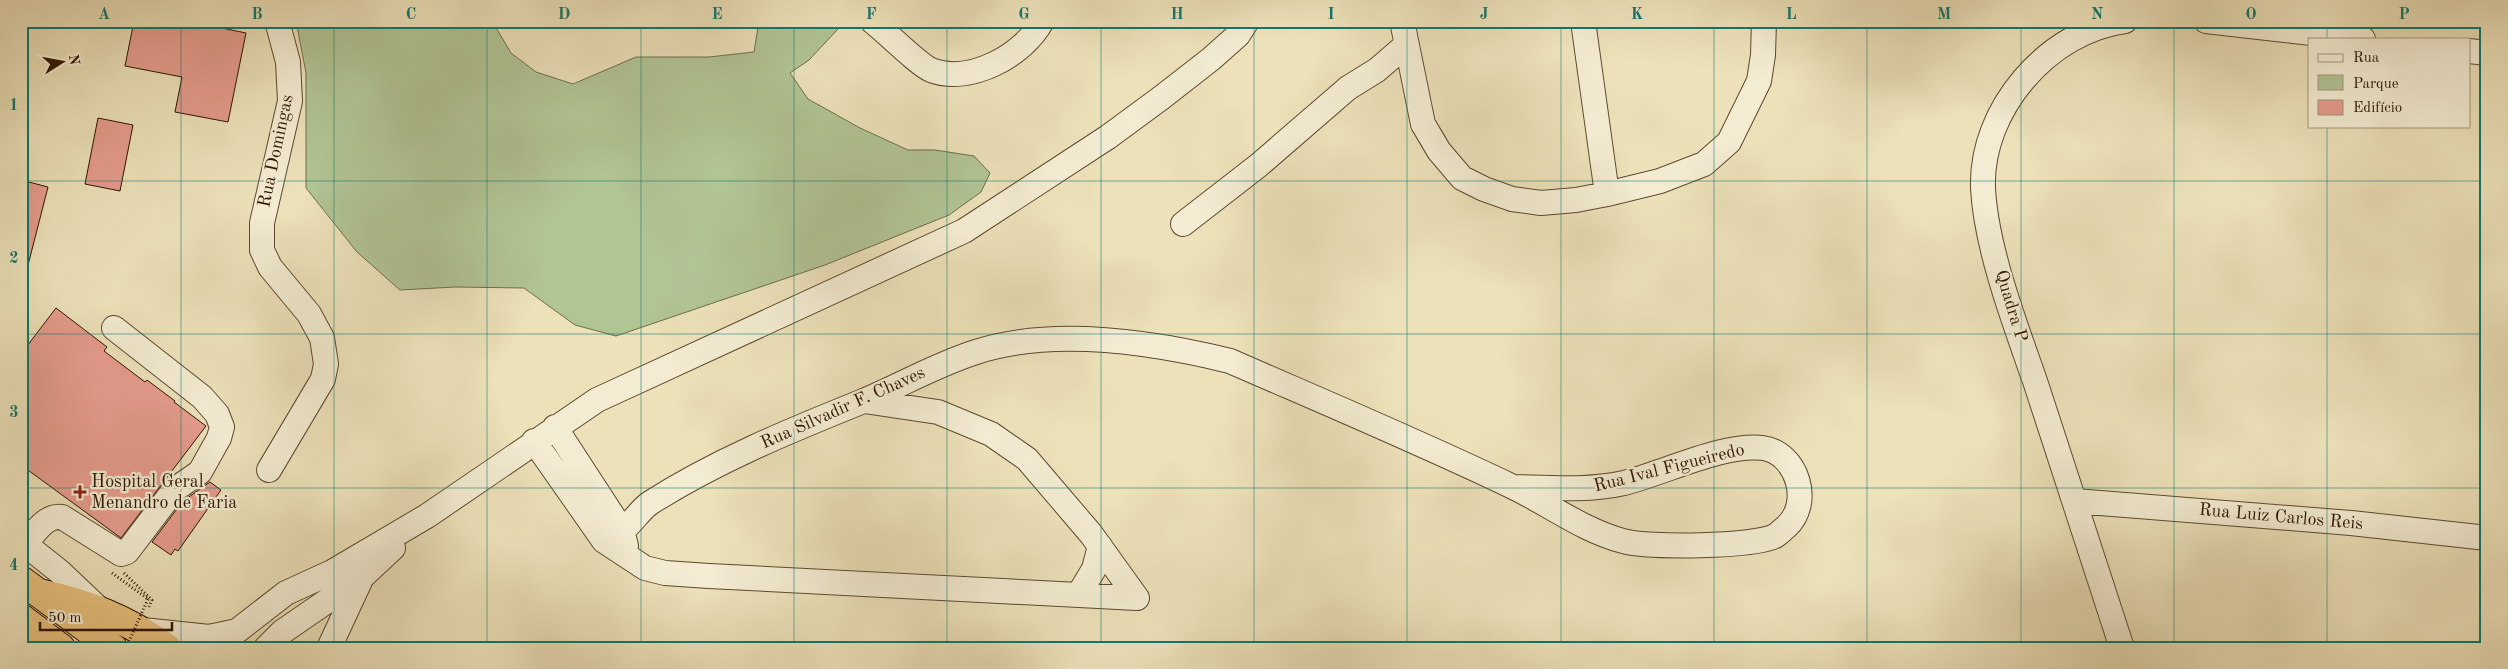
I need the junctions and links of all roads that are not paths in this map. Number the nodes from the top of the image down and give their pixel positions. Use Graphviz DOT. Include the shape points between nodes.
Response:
graph roads {
  1 [pos="277,21"];
  2 [pos="872,21"];
  3 [pos="1042,21"];
  4 [pos="1247,21"];
  5 [pos="1402,21"];
  6 [pos="1583,21"];
  7 [pos="1764,21"];
  8 [pos="2125,21"];
  9 [pos="2206,21"];
  10 [pos="2354,38"];
  11 [pos="1406,45"];
  12 [pos="2470,50"];
  13 [pos="2487,52"];
  14 [pos="1377,70"];
  15 [pos="1412,72"];
  16 [pos="1607,194"];
  17 [pos="1183,224"];
  18 [pos="114,328"];
  19 [pos="1049,341"];
  20 [pos="926,370"];
  21 [pos="864,401"];
  22 [pos="938,412"];
  23 [pos="555,427"];
  24 [pos="534,442"];
  25 [pos="269,470"];
  26 [pos="1514,487"];
  27 [pos="1587,488"];
  28 [pos="2074,500"];
  29 [pos="427,516"];
  30 [pos="1581,524"];
  31 [pos="607,526"];
  32 [pos="2487,538"];
  33 [pos="23,543"];
  34 [pos="1100,546"];
  35 [pos="362,577"];
  36 [pos="30,587"];
  37 [pos="1079,594"];
  38 [pos="99,609"];
  39 [pos="21,618"];
  40 [pos="136,635"];
  41 [pos="215,642"];
  42 [pos="61,648"];
  43 [pos="113,648"];
  44 [pos="167,648"];
  45 [pos="266,648"];
  46 [pos="330,648"];
  47 [pos="2122,648"];
  1 -- 25 [label="street, Rua Domingas" via="288,62 290,101 262,223 262,250 270,267 309,314 322,338 326,364 322,379"];
  2 -- 3 [label="street" via="930,70 953,74 970,73 991,66 1036,32"];
  4 -- 23 [label="street" via="1238,35 1212,60 1161,98 1108,137 964,230 597,400"];
  5 -- 11 [label="street"];
  6 -- 16 [label="street"];
  7 -- 16 [label="street" via="1759,81 1729,142 1704,164 1683,174"];
  8 -- 28 [label="street, Quadra P" via="2077,35 2047,57 2025,78 2001,110 1986,148 1983,187 1988,229"];
  9 -- 10 [label="street"];
  11 -- 14 [label="street"];
  11 -- 15 [label="street"];
  12 -- 13 [label="street"];
  14 -- 15 [label="street"];
  14 -- 17 [label="street" via="1348,88 1259,165"];
  15 -- 16 [label="street" via="1423,124 1439,151 1462,178 1512,199 1541,203"];
  18 -- 33 [label="street" via="202,397 217,414 222,427 220,438 200,472 174,490 127,552 121,554 62,517 55,516"];
  19 -- 20 [label="street, Rua Silvadir F. Chaves" via="978,351"];
  19 -- 26 [label="street, Rua Ival Figueiredo" via="1089,339 1127,342 1230,361"];
  20 -- 21 [label="street, Rua Silvadir F. Chaves"];
  20 -- 22 [label="street" via="926,391"];
  21 -- 22 [label="street"];
  21 -- 31 [label="street, Rua Silvadir F. Chaves" via="700,473"];
  22 -- 34 [label="street" via="990,434 1027,459"];
  23 -- 24 [label="street"];
  23 -- 31 [label="street"];
  24 -- 29 [label="street"];
  24 -- 31 [label="street"];
  26 -- 27 [label="street, Rua Ival Figueiredo"];
  26 -- 30 [label="street, Rua Ival Figueiredo"];
  27 -- 30 [label="street" via="1581,503"];
  27 -- 30 [label="street, Rua Ival Figueiredo" via="1660,473 1734,448 1754,447 1773,450 1787,459 1798,486 1799,505 1790,524 1775,536 1723,546 1626,542"];
  28 -- 32 [label="street, Rua Luiz Carlos Reis"];
  28 -- 47 [label="street, Quadra P"];
  29 -- 35 [label="street"];
  29 -- 41 [label="street" via="332,572 286,593 237,631"];
  31 -- 37 [label="street" via="630,560 645,568 674,573"];
  33 -- 38 [label="street"];
  34 -- 37 [label="street" via="1094,569"];
  34 -- 37 [label="street" via="1137,598"];
  35 -- 45 [label="street" via="282,632"];
  35 -- 46 [label="street"];
  36 -- 38 [label="highway"];
  36 -- 43 [label="highway"];
  38 -- 40 [label="highway"];
  39 -- 42 [label="highway"];
  40 -- 41 [label="street"];
  40 -- 44 [label="highway"];
}
